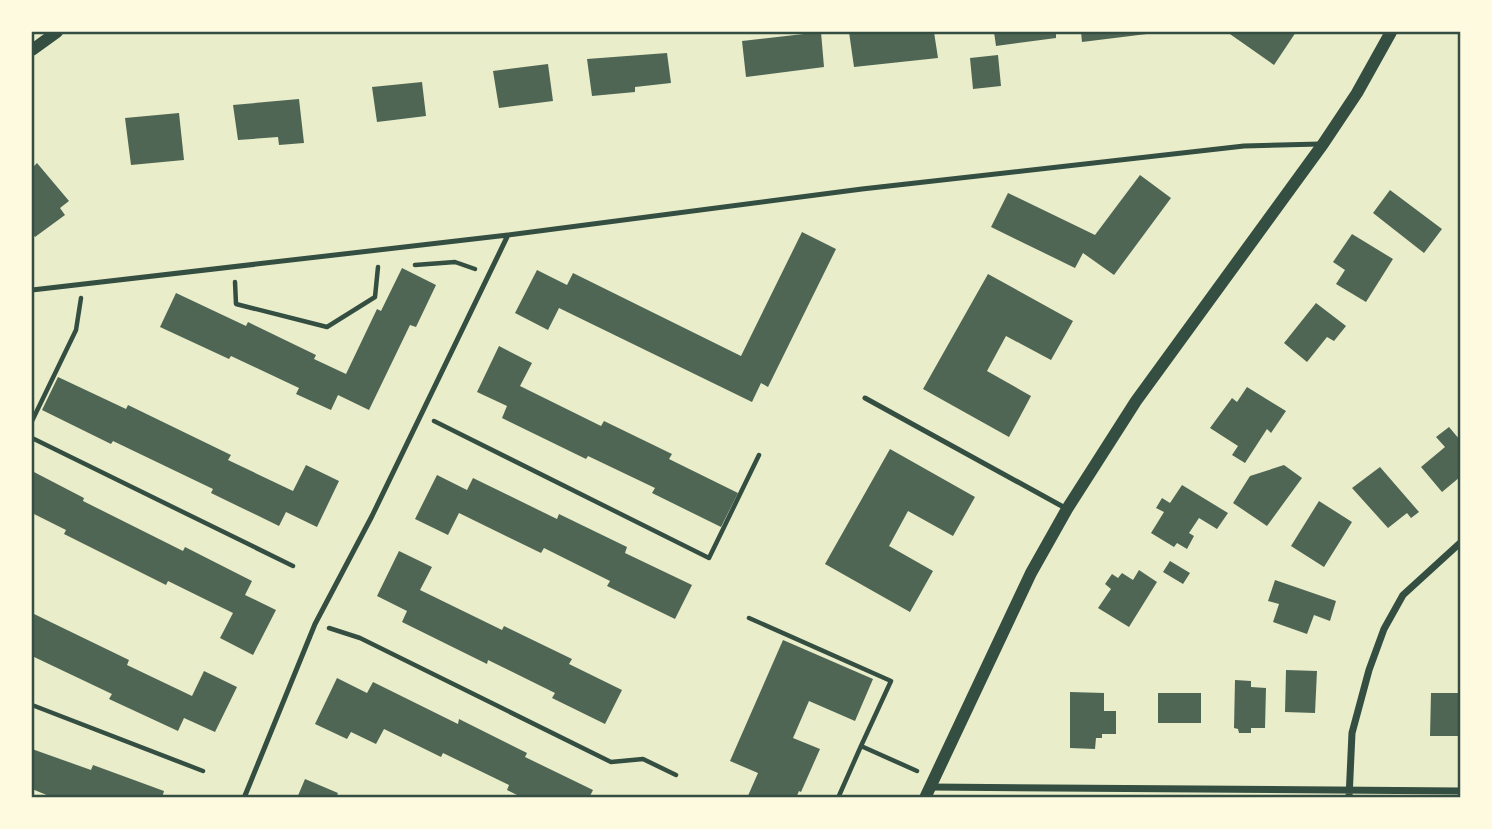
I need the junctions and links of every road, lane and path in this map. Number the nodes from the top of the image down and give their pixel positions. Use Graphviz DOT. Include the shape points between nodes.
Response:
graph roads {
  1 [pos="57,32"];
  2 [pos="1391,32"];
  3 [pos="32,50"];
  4 [pos="1323,144"];
  5 [pos="508,235"];
  6 [pos="403,265"];
  7 [pos="390,266"];
  8 [pos="488,275"];
  9 [pos="223,283"];
  10 [pos="32,289"];
  11 [pos="82,296"];
  12 [pos="865,398"];
  13 [pos="421,414"];
  14 [pos="32,421"];
  15 [pos="32,438"];
  16 [pos="759,455"];
  17 [pos="1067,509"];
  18 [pos="1461,543"];
  19 [pos="293,566"];
  20 [pos="749,618"];
  21 [pos="315,624"];
  22 [pos="32,705"];
  23 [pos="861,746"];
  24 [pos="203,771"];
  25 [pos="676,775"];
  26 [pos="929,787"];
  27 [pos="1461,791"];
  28 [pos="1349,793"];
  29 [pos="244,797"];
  30 [pos="838,797"];
  1 -- 3 [label="street"];
  2 -- 4 [label="street"];
  4 -- 5 [label="lane" via="1244,146"];
  4 -- 17 [label="street" via="1136,401"];
  5 -- 8 [label="lane"];
  5 -- 10 [label="lane"];
  6 -- 8 [label="path" via="455,262"];
  7 -- 9 [label="path" via="376,267 375,297 327,327 236,304 236,282"];
  8 -- 13 [label="lane"];
  11 -- 14 [label="path" via="76,330"];
  12 -- 17 [label="lane"];
  13 -- 16 [label="path" via="709,558"];
  13 -- 21 [label="lane"];
  15 -- 19 [label="path"];
  17 -- 26 [label="street" via="1031,573"];
  18 -- 28 [label="street" via="1403,595 1384,629 1352,733"];
  20 -- 23 [label="path" via="891,681"];
  21 -- 25 [label="path" via="360,638 611,762 643,759"];
  21 -- 29 [label="lane"];
  22 -- 24 [label="path"];
  23 -- 26 [label="path"];
  23 -- 30 [label="path"];
  26 -- 28 [label="street"];
  27 -- 28 [label="street"];
}
